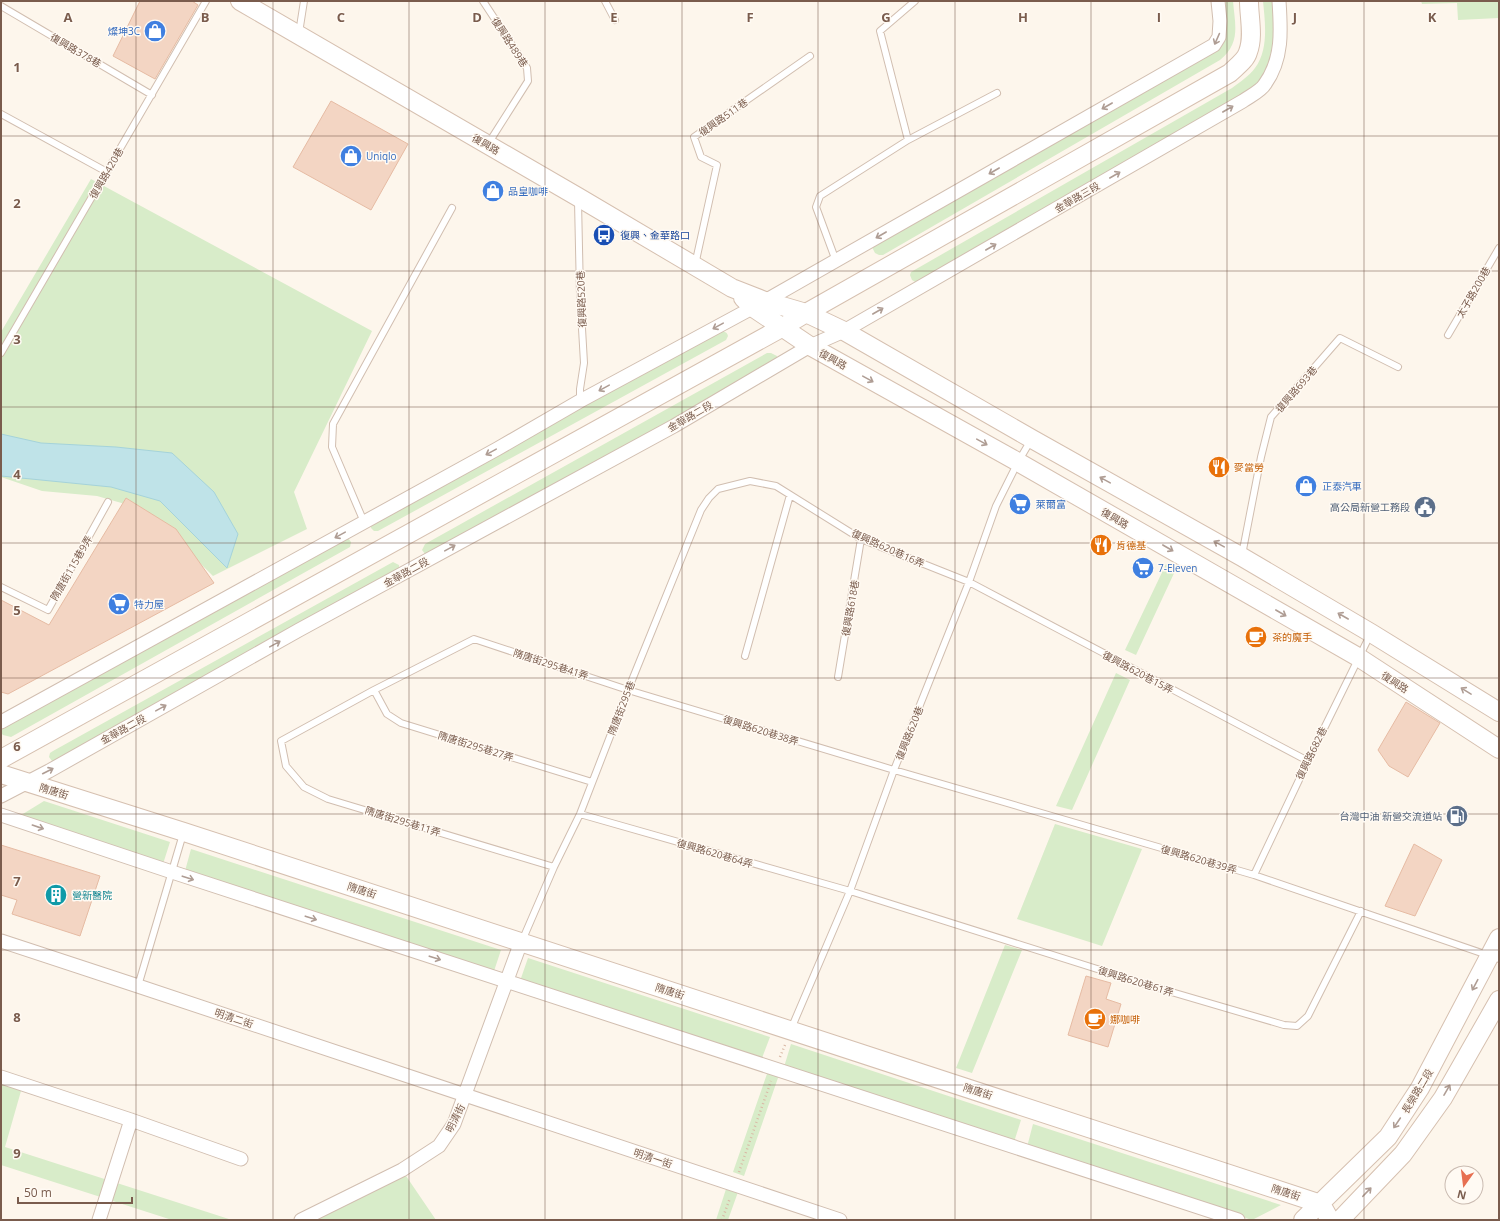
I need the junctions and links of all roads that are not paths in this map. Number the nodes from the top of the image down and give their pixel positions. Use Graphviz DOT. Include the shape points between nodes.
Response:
graph roads {
  1 [pos="206,1"];
  2 [pos="240,1"];
  3 [pos="304,1"];
  4 [pos="483,1"];
  5 [pos="605,1"];
  6 [pos="915,1"];
  7 [pos="1218,1"];
  8 [pos="1249,1"];
  9 [pos="1279,1"];
  10 [pos="1,6"];
  11 [pos="615,20"];
  12 [pos="299,35"];
  13 [pos="810,56"];
  14 [pos="997,93"];
  15 [pos="152,95"];
  16 [pos="1,114"];
  17 [pos="908,140"];
  18 [pos="487,145"];
  19 [pos="107,172"];
  20 [pos="578,197"];
  21 [pos="452,208"];
  22 [pos="1499,248"];
  23 [pos="836,261"];
  24 [pos="695,266"];
  25 [pos="759,304"];
  26 [pos="806,313"];
  27 [pos="783,328"];
  28 [pos="844,331"];
  29 [pos="1448,335"];
  30 [pos="3,344"];
  31 [pos="810,346"];
  32 [pos="1,353"];
  33 [pos="1398,367"];
  34 [pos="580,401"];
  35 [pos="1032,439"];
  36 [pos="1018,462"];
  37 [pos="731,485"];
  38 [pos="790,495"];
  39 [pos="108,502"];
  40 [pos="364,522"];
  41 [pos="861,539"];
  42 [pos="1242,557"];
  43 [pos="969,582"];
  44 [pos="1,587"];
  45 [pos="1371,633"];
  46 [pos="745,656"];
  47 [pos="1358,657"];
  48 [pos="838,677"];
  49 [pos="374,690"];
  50 [pos="628,690"];
  51 [pos="1499,712"];
  52 [pos="1,722"];
  53 [pos="1499,749"];
  54 [pos="1,759"];
  55 [pos="1308,761"];
  56 [pos="894,770"];
  57 [pos="1,774"];
  58 [pos="26,782"];
  59 [pos="592,782"];
  60 [pos="1,796"];
  61 [pos="580,814"];
  62 [pos="1,815"];
  63 [pos="184,832"];
  64 [pos="554,867"];
  65 [pos="172,872"];
  66 [pos="1254,875"];
  67 [pos="850,891"];
  68 [pos="1361,911"];
  69 [pos="1499,938"];
  70 [pos="1,941"];
  71 [pos="521,942"];
  72 [pos="1494,958"];
  73 [pos="507,982"];
  74 [pos="138,986"];
  75 [pos="1499,1000"];
  76 [pos="791,1030"];
  77 [pos="1,1077"];
  78 [pos="466,1095"];
  79 [pos="131,1120"];
  80 [pos="241,1159"];
  81 [pos="1321,1204"];
  82 [pos="99,1220"];
  83 [pos="301,1220"];
  84 [pos="840,1220"];
  85 [pos="1238,1220"];
  86 [pos="1303,1220"];
  87 [pos="1330,1220"];
  88 [pos="1340,1220"];
  1 -- 15 [label="lane, 復興路420巷"];
  2 -- 12 [label="street, 復興路"];
  3 -- 12 [label="lane"];
  4 -- 18 [label="lane, 復興路489巷" via="527,68 528,81"];
  5 -- 11 [label="lane"];
  6 -- 17 [label="lane" via="880,31"];
  7 -- 23 [label="street, one-way" via="1219,37 1214,45"];
  8 -- 26 [label="street" via="1248,52 1230,73"];
  28 -- 9 [label="street, 金華路三段, one-way" via="1265,85 1280,50"];
  10 -- 15 [label="lane, 復興路378巷"];
  12 -- 18 [label="street, 復興路"];
  13 -- 24 [label="lane, 復興路511巷" via="694,137 701,157 717,165"];
  14 -- 17 [label="lane"];
  15 -- 19 [label="lane, 復興路420巷"];
  16 -- 19 [label="lane"];
  17 -- 23 [label="lane" via="820,196 816,207"];
  18 -- 20 [label="street, 復興路"];
  19 -- 30 [label="lane, 復興路420巷"];
  20 -- 24 [label="street, 復興路"];
  20 -- 34 [label="lane, 復興路520巷" via="584,363"];
  21 -- 40 [label="lane" via="333,424 332,447"];
  22 -- 29 [label="lane, 太子路200巷"];
  23 -- 25 [label="street"];
  24 -- 25 [label="street, 復興路"];
  25 -- 26 [label="street, 復興路"];
  25 -- 27 [label="street, 復興路"];
  25 -- 34 [label="street, one-way"];
  26 -- 27 [label="street"];
  26 -- 28 [label="street, 復興路"];
  27 -- 31 [label="street, 復興路"];
  27 -- 54 [label="street"];
  28 -- 31 [label="street, 金華路三段"];
  28 -- 35 [label="street, 復興路"];
  30 -- 32 [label="lane, 復興路420巷"];
  31 -- 36 [label="street, 復興路, one-way"];
  58 -- 31 [label="street, 金華路二段, one-way" via="674,426"];
  33 -- 42 [label="lane, 復興路693巷" via="1340,338 1271,417"];
  34 -- 40 [label="street, one-way"];
  35 -- 36 [label="lane, 復興路620巷"];
  42 -- 35 [label="street, 復興路, one-way"];
  36 -- 43 [label="lane, 復興路620巷" via="996,506"];
  36 -- 47 [label="street, 復興路, one-way"];
  37 -- 38 [label="lane, 復興路620巷16弄" via="750,481 776,486"];
  37 -- 50 [label="lane, 隋唐街295巷" via="718,489 701,510"];
  38 -- 41 [label="lane, 復興路620巷16弄"];
  38 -- 46 [label="lane"];
  39 -- 44 [label="lane, 隋唐街115巷9弄" via="48,610"];
  40 -- 52 [label="street, one-way"];
  41 -- 43 [label="lane, 復興路620巷16弄"];
  41 -- 48 [label="lane, 復興路618巷"];
  45 -- 42 [label="street, 復興路, one-way"];
  43 -- 55 [label="lane, 復興路620巷15弄"];
  43 -- 56 [label="lane, 復興路620巷"];
  45 -- 47 [label="lane, 復興路682巷"];
  51 -- 45 [label="street, 復興路, one-way"];
  47 -- 53 [label="street, 復興路"];
  47 -- 55 [label="lane, 復興路682巷"];
  49 -- 50 [label="lane, 隋唐街295巷41弄" via="474,639"];
  49 -- 59 [label="lane, 隋唐街295巷27弄" via="387,714 401,723"];
  49 -- 64 [label="lane, 隋唐街295巷11弄" via="281,741 286,766 304,787 328,799"];
  50 -- 56 [label="lane, 復興路620巷38弄"];
  50 -- 59 [label="lane, 隋唐街295巷"];
  55 -- 66 [label="lane, 復興路682巷"];
  56 -- 66 [label="lane, 復興路620巷39弄"];
  56 -- 67 [label="lane, 復興路620巷"];
  57 -- 58 [label="street, 隋唐街"];
  58 -- 60 [label="street, 金華路二段"];
  58 -- 63 [label="street, 隋唐街"];
  59 -- 61 [label="lane, 隋唐街295巷"];
  61 -- 64 [label="lane, 隋唐街295巷"];
  61 -- 67 [label="lane, 復興路620巷64弄"];
  62 -- 65 [label="street, one-way"];
  63 -- 65 [label="lane"];
  63 -- 71 [label="street, 隋唐街"];
  64 -- 71 [label="lane, 隋唐街295巷"];
  65 -- 73 [label="street, one-way"];
  65 -- 74 [label="lane"];
  66 -- 68 [label="lane, 復興路620巷39弄"];
  67 -- 68 [label="lane, 復興路620巷61弄" via="1151,986 1284,1025 1297,1026 1308,1016"];
  67 -- 76 [label="lane, 復興路620巷"];
  68 -- 72 [label="lane, 復興路620巷39弄"];
  69 -- 72 [label="street, 長榮路二段"];
  70 -- 74 [label="street, 明清二街"];
  71 -- 73 [label="street, 明清街"];
  71 -- 76 [label="street, 隋唐街"];
  72 -- 81 [label="street, 長榮路二段, one-way" via="1420,1088 1388,1137"];
  73 -- 78 [label="street, 明清街"];
  73 -- 85 [label="street"];
  74 -- 78 [label="street, 明清二街"];
  88 -- 75 [label="street, one-way" via="1403,1154 1442,1098"];
  76 -- 81 [label="street, 隋唐街"];
  77 -- 79 [label="street"];
  78 -- 83 [label="street, 明清街" via="454,1124 439,1146 402,1170"];
  78 -- 84 [label="street, 明清一街"];
  79 -- 80 [label="street"];
  79 -- 82 [label="street"];
  81 -- 86 [label="street, 長榮路二段"];
  81 -- 87 [label="street"];
}
